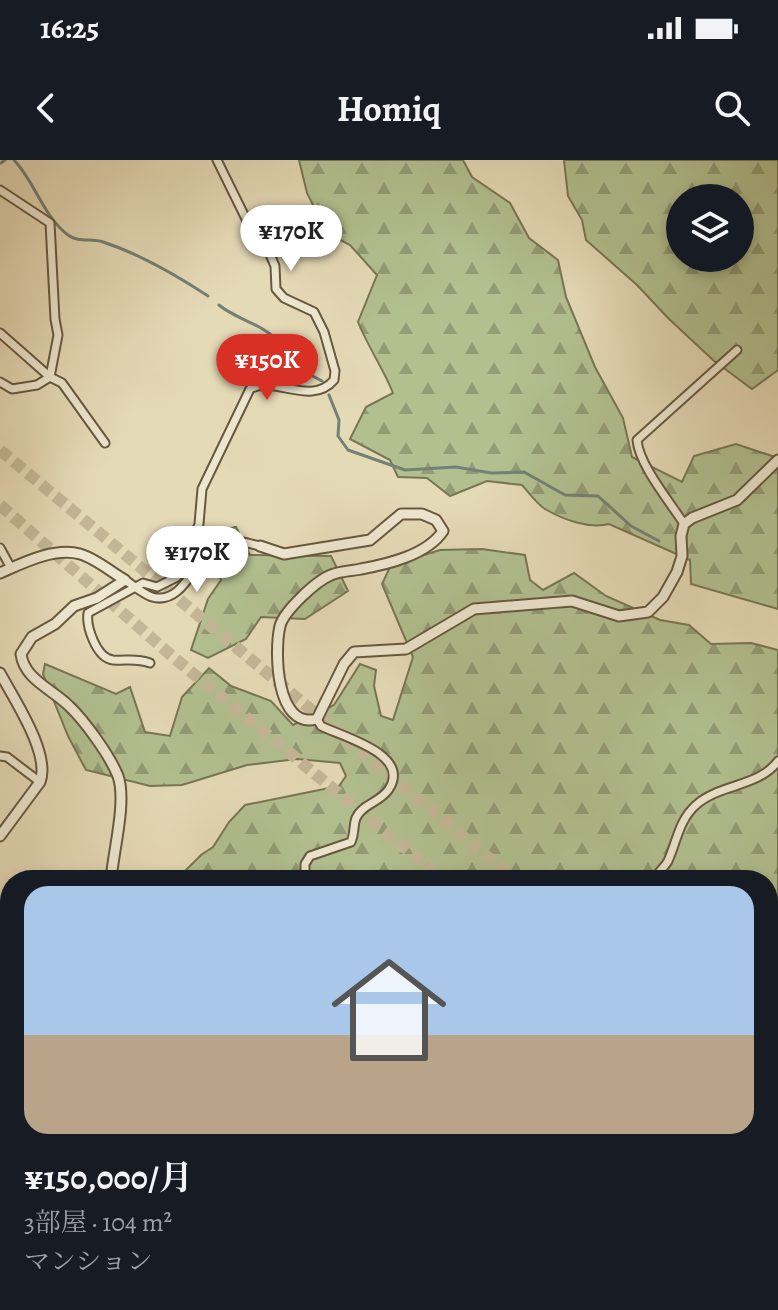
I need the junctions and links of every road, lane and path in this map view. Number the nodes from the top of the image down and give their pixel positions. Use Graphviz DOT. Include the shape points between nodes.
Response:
graph roads {
  1 [pos="217,160"];
  2 [pos="0,190"];
  3 [pos="0,333"];
  4 [pos="737,350"];
  5 [pos="50,377"];
  6 [pos="0,382"];
  7 [pos="105,443"];
  8 [pos="778,460"];
  9 [pos="684,524"];
  10 [pos="260,546"];
  11 [pos="0,548"];
  12 [pos="11,568"];
  13 [pos="0,573"];
  14 [pos="125,580"];
  15 [pos="136,586"];
  16 [pos="150,663"];
  17 [pos="0,673"];
  18 [pos="317,719"];
  19 [pos="0,756"];
  20 [pos="778,761"];
  21 [pos="40,782"];
  22 [pos="0,836"];
  23 [pos="112,870"];
  24 [pos="305,870"];
  25 [pos="661,870"];
  1 -- 15 [label="street" via="250,227 266,245 275,266 276,289 314,312 328,344 334,380 323,389 250,389 202,489 199,524 177,577 157,587"];
  2 -- 5 [label="street" via="50,223 58,335"];
  3 -- 5 [label="street"];
  4 -- 9 [label="street" via="637,440 644,462"];
  5 -- 6 [label="street" via="12,389"];
  5 -- 7 [label="street" via="62,383"];
  8 -- 9 [label="street" via="737,500"];
  9 -- 18 [label="street" via="677,572 648,612 619,616 572,601 474,609 406,649 354,652"];
  10 -- 15 [label="street" via="219,541 184,585 169,595 153,597"];
  10 -- 18 [label="street" via="284,554 370,540 401,514 422,514 436,520 443,531 436,542 409,555 331,574 288,612 280,625 282,693 295,717"];
  11 -- 12 [label="street"];
  12 -- 13 [label="street"];
  12 -- 14 [label="street" via="69,552 83,554"];
  14 -- 15 [label="street"];
  14 -- 23 [label="street" via="74,606 32,637 21,654 32,678 71,708 118,776"];
  15 -- 16 [label="street" via="88,613 88,624 105,658"];
  17 -- 21 [label="street" via="41,756"];
  18 -- 24 [label="street" via="321,726 378,752 393,775 389,789 356,818 351,842 310,856"];
  19 -- 21 [label="street"];
  20 -- 25 [label="street" via="760,776 706,797 686,814"];
  21 -- 22 [label="street"];
}
